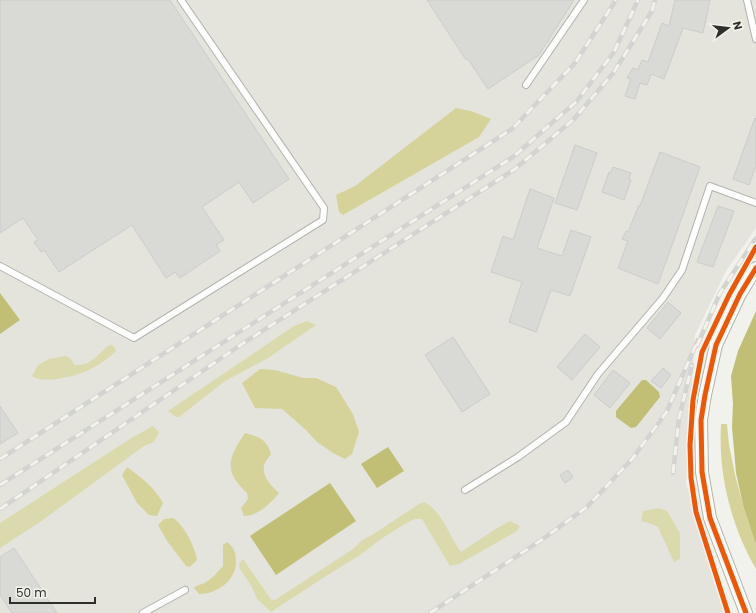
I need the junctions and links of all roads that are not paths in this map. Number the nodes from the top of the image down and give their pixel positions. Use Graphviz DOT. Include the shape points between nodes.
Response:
graph roads {
  1 [pos="181,0"];
  2 [pos="584,0"];
  3 [pos="747,0"];
  4 [pos="756,10"];
  5 [pos="749,11"];
  6 [pos="756,40"];
  7 [pos="526,85"];
  8 [pos="756,203"];
  9 [pos="0,266"];
  10 [pos="756,268"];
  11 [pos="465,490"];
  12 [pos="185,590"];
  13 [pos="143,613"];
  14 [pos="746,613"];
  1 -- 9 [label="lane" via="324,208 323,220 134,338"];
  2 -- 7 [label="lane"];
  3 -- 5 [label="lane"];
  4 -- 5 [label="lane"];
  5 -- 6 [label="lane"];
  8 -- 11 [label="lane" via="710,186 682,270 663,298 598,374 566,422 518,458"];
  10 -- 14 [label="street" via="740,294 716,345 701,420 702,472 710,518"];
  12 -- 13 [label="lane"];
}
